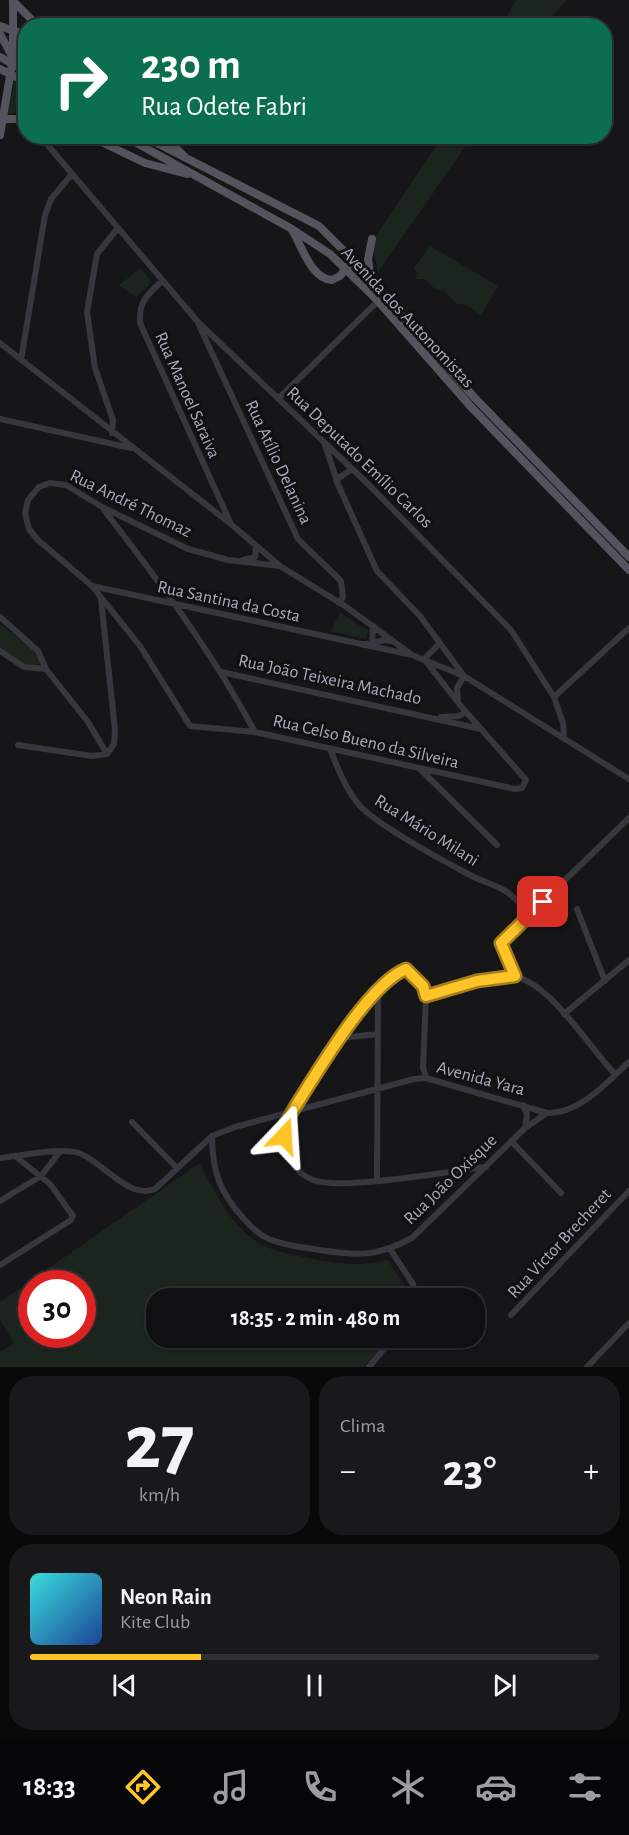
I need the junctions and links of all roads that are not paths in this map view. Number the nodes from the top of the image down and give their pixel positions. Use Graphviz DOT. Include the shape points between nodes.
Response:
graph roads {
  1 [pos="13,0"];
  2 [pos="30,18"];
  3 [pos="0,26"];
  4 [pos="14,31"];
  5 [pos="18,32"];
  6 [pos="0,34"];
  7 [pos="0,57"];
  8 [pos="13,58"];
  9 [pos="18,67"];
  10 [pos="0,69"];
  11 [pos="18,77"];
  12 [pos="2,119"];
  13 [pos="18,120"];
  14 [pos="0,135"];
  15 [pos="47,144"];
  16 [pos="49,144"];
  17 [pos="106,144"];
  18 [pos="138,144"];
  19 [pos="157,144"];
  20 [pos="172,144"];
  21 [pos="58,158"];
  22 [pos="186,159"];
  23 [pos="72,174"];
  24 [pos="195,175"];
  25 [pos="118,228"];
  26 [pos="292,229"];
  27 [pos="372,238"];
  28 [pos="353,260"];
  29 [pos="346,268"];
  30 [pos="371,280"];
  31 [pos="162,281"];
  32 [pos="378,302"];
  33 [pos="198,322"];
  34 [pos="0,343"];
  35 [pos="222,345"];
  36 [pos="212,353"];
  37 [pos="21,360"];
  38 [pos="278,399"];
  39 [pos="0,419"];
  40 [pos="112,433"];
  41 [pos="95,442"];
  42 [pos="325,443"];
  43 [pos="132,449"];
  44 [pos="352,469"];
  45 [pos="336,478"];
  46 [pos="102,507"];
  47 [pos="232,525"];
  48 [pos="256,548"];
  49 [pos="629,557"];
  50 [pos="228,560"];
  51 [pos="280,566"];
  52 [pos="629,570"];
  53 [pos="92,586"];
  54 [pos="100,598"];
  55 [pos="339,603"];
  56 [pos="177,605"];
  57 [pos="0,617"];
  58 [pos="373,626"];
  59 [pos="629,628"];
  60 [pos="372,643"];
  61 [pos="397,643"];
  62 [pos="440,643"];
  63 [pos="360,646"];
  64 [pos="0,651"];
  65 [pos="412,655"];
  66 [pos="424,660"];
  67 [pos="46,669"];
  68 [pos="221,672"];
  69 [pos="464,676"];
  70 [pos="443,686"];
  71 [pos="457,688"];
  72 [pos="554,697"];
  73 [pos="460,705"];
  74 [pos="466,712"];
  75 [pos="432,716"];
  76 [pos="194,726"];
  77 [pos="481,729"];
  78 [pos="255,732"];
  79 [pos="564,735"];
  80 [pos="18,745"];
  81 [pos="330,749"];
  82 [pos="107,754"];
  83 [pos="420,769"];
  84 [pos="629,778"];
  85 [pos="629,818"];
  86 [pos="497,845"];
  87 [pos="577,909"];
  88 [pos="529,915"];
  89 [pos="629,960"];
  90 [pos="515,976"];
  91 [pos="605,981"];
  92 [pos="378,992"];
  93 [pos="426,996"];
  94 [pos="564,1014"];
  95 [pos="378,1034"];
  96 [pos="340,1038"];
  97 [pos="626,1064"];
  98 [pos="423,1066"];
  99 [pos="629,1073"];
  100 [pos="615,1074"];
  101 [pos="426,1078"];
  102 [pos="414,1079"];
  103 [pos="377,1089"];
  104 [pos="523,1105"];
  105 [pos="292,1112"];
  106 [pos="547,1113"];
  107 [pos="132,1122"];
  108 [pos="525,1128"];
  109 [pos="212,1136"];
  110 [pos="511,1141"];
  111 [pos="58,1153"];
  112 [pos="15,1156"];
  113 [pos="0,1158"];
  114 [pos="486,1167"];
  115 [pos="177,1168"];
  116 [pos="41,1176"];
  117 [pos="377,1179"];
  118 [pos="629,1191"];
  119 [pos="561,1193"];
  120 [pos="0,1201"];
  121 [pos="390,1249"];
  122 [pos="0,1265"];
  123 [pos="414,1288"];
  124 [pos="511,1315"];
  125 [pos="629,1323"];
  126 [pos="385,1348"];
  127 [pos="588,1366"];
  128 [pos="369,1367"];
  1 -- 2 [label="main road"];
  1 -- 4 [label="main road"];
  3 -- 4 [label="main road"];
  4 -- 5 [label="main road"];
  4 -- 8 [label="main road"];
  6 -- 8 [label="main road"];
  7 -- 9 [label="main road, bridge"];
  8 -- 12 [label="main road"];
  10 -- 11 [label="main road, bridge"];
  12 -- 13 [label="main road"];
  12 -- 14 [label="main road"];
  15 -- 21 [label="street, Rua Deputado Emílio Carlos"];
  16 -- 21 [label="street, Rua Deputado Emílio Carlos"];
  17 -- 24 [label="main road" via="145,163"];
  18 -- 24 [label="main road, Avenida dos Autonomistas"];
  19 -- 22 [label="main road, Avenida dos Autonomistas"];
  20 -- 22 [label="main road"];
  21 -- 23 [label="street, Rua Deputado Emílio Carlos"];
  22 -- 28 [label="main road, Avenida dos Autonomistas" via="319,226"];
  23 -- 25 [label="street, Rua Deputado Emílio Carlos"];
  23 -- 37 [label="street" via="51,199 45,215"];
  24 -- 26 [label="main road, Avenida dos Autonomistas"];
  25 -- 31 [label="street, Rua Deputado Emílio Carlos"];
  25 -- 40 [label="street" via="97,254 87,312 95,368 114,420"];
  26 -- 29 [label="main road, Avenida dos Autonomistas"];
  26 -- 29 [label="main road" via="322,278 332,280"];
  27 -- 30 [label="main road" via="368,260"];
  28 -- 29 [label="main road"];
  28 -- 30 [label="main road, Avenida dos Autonomistas"];
  29 -- 32 [label="main road, Avenida dos Autonomistas"];
  30 -- 49 [label="main road, Avenida dos Autonomistas" via="473,396"];
  31 -- 33 [label="street, Rua Deputado Emílio Carlos"];
  31 -- 47 [label="street, Rua Manoel Saraiva" via="140,308 140,323"];
  32 -- 38 [label="street"];
  32 -- 52 [label="main road, Avenida dos Autonomistas" via="472,408"];
  33 -- 35 [label="street, Rua Deputado Emílio Carlos"];
  33 -- 36 [label="street, Rua Atílio Delanina"];
  34 -- 37 [label="street"];
  35 -- 36 [label="street"];
  35 -- 38 [label="street, Rua Deputado Emílio Carlos"];
  36 -- 55 [label="street, Rua Atílio Delanina" via="298,539 340,581 343,597"];
  37 -- 40 [label="street"];
  38 -- 42 [label="street, Rua Deputado Emílio Carlos"];
  39 -- 41 [label="street"];
  40 -- 41 [label="street"];
  40 -- 43 [label="street"];
  41 -- 43 [label="street"];
  42 -- 44 [label="street, Rua Deputado Emílio Carlos"];
  42 -- 45 [label="street"];
  43 -- 47 [label="street"];
  44 -- 45 [label="street"];
  44 -- 72 [label="street, Rua Deputado Emílio Carlos" via="511,630"];
  45 -- 62 [label="street" via="377,571"];
  46 -- 50 [label="street, Rua André Thomaz" via="177,545"];
  46 -- 53 [label="street, Rua André Thomaz" via="66,485 50,483 35,490 25,513 29,529 38,540"];
  46 -- 56 [label="street"];
  47 -- 48 [label="street"];
  48 -- 50 [label="street, Rua André Thomaz" via="255,557"];
  48 -- 51 [label="street"];
  50 -- 51 [label="street, Rua André Thomaz"];
  51 -- 55 [label="street"];
  53 -- 54 [label="street, Rua André Thomaz"];
  53 -- 56 [label="street, Rua Santina da Costa"];
  54 -- 76 [label="street, Rua André Thomaz" via="140,646 186,722"];
  54 -- 82 [label="street" via="115,729 114,744"];
  55 -- 58 [label="street"];
  56 -- 63 [label="street, Rua Santina da Costa"];
  56 -- 68 [label="street"];
  57 -- 67 [label="street" via="35,647"];
  58 -- 60 [label="street"];
  58 -- 61 [label="street"];
  59 -- 72 [label="street"];
  60 -- 61 [label="street, Rua Santina da Costa"];
  60 -- 63 [label="street, Rua Santina da Costa"];
  61 -- 65 [label="street"];
  62 -- 66 [label="street"];
  62 -- 69 [label="street"];
  63 -- 65 [label="street, Rua Santina da Costa"];
  64 -- 67 [label="street" via="24,667"];
  65 -- 66 [label="street"];
  66 -- 69 [label="street"];
  66 -- 70 [label="street"];
  67 -- 82 [label="street" via="88,722"];
  68 -- 75 [label="street, Rua João Teixeira Machado"];
  68 -- 78 [label="street"];
  69 -- 71 [label="street"];
  69 -- 79 [label="street"];
  70 -- 71 [label="street"];
  70 -- 73 [label="street"];
  71 -- 73 [label="street"];
  72 -- 79 [label="street, Rua Deputado Emílio Carlos"];
  73 -- 74 [label="street"];
  74 -- 75 [label="street, Rua João Teixeira Machado" via="455,717"];
  74 -- 77 [label="street"];
  75 -- 77 [label="street, Rua João Teixeira Machado"];
  76 -- 78 [label="street, Rua Celso Bueno da Silveira"];
  77 -- 83 [label="street, Rua Celso Bueno da Silveira" via="526,780 522,788"];
  78 -- 81 [label="street, Rua Celso Bueno da Silveira"];
  79 -- 84 [label="street"];
  80 -- 82 [label="street" via="92,756"];
  81 -- 83 [label="street, Rua Celso Bueno da Silveira"];
  81 -- 88 [label="street, Rua Mário Milani" via="343,778 368,813 466,873 502,886"];
  83 -- 86 [label="street"];
  85 -- 88 [label="street"];
  87 -- 91 [label="street"];
  88 -- 90 [label="street" via="501,943"];
  89 -- 91 [label="street"];
  90 -- 93 [label="street" via="477,981"];
  90 -- 94 [label="street" via="533,984"];
  91 -- 94 [label="street"];
  92 -- 93 [label="street" via="406,969 423,986"];
  92 -- 95 [label="street"];
  92 -- 96 [label="street"];
  93 -- 98 [label="street"];
  94 -- 100 [label="street"];
  95 -- 96 [label="street"];
  95 -- 103 [label="street"];
  96 -- 105 [label="street"];
  97 -- 99 [label="street"];
  97 -- 100 [label="street"];
  98 -- 101 [label="street"];
  98 -- 102 [label="street"];
  100 -- 106 [label="street" via="575,1107"];
  101 -- 102 [label="street, Avenida Yara"];
  101 -- 104 [label="street, Avenida Yara"];
  102 -- 103 [label="street, Avenida Yara"];
  103 -- 105 [label="street, Avenida Yara"];
  103 -- 117 [label="street"];
  104 -- 106 [label="street, Avenida Yara"];
  104 -- 108 [label="street" via="527,1114"];
  105 -- 109 [label="street, Avenida Yara"];
  105 -- 117 [label="street" via="284,1136 288,1153 301,1174 328,1184"];
  106 -- 108 [label="street, Rua João Oxisque"];
  107 -- 115 [label="street"];
  108 -- 110 [label="street, Rua João Oxisque"];
  109 -- 115 [label="street, Avenida Yara"];
  109 -- 121 [label="street, Rua João Oxisque" via="213,1168 219,1185 252,1228 267,1238 353,1255"];
  110 -- 114 [label="street, Rua João Oxisque"];
  110 -- 119 [label="street"];
  111 -- 112 [label="street"];
  111 -- 115 [label="street, Avenida Yara" via="80,1154 140,1191 155,1189"];
  111 -- 116 [label="street"];
  112 -- 113 [label="street"];
  112 -- 116 [label="street"];
  114 -- 117 [label="street"];
  114 -- 121 [label="street, Rua João Oxisque" via="412,1238"];
  116 -- 120 [label="street"];
  116 -- 122 [label="street" via="73,1213 71,1220"];
  118 -- 124 [label="street, Rua Victor Brecheret"];
  121 -- 123 [label="street"];
  125 -- 127 [label="street"];
  126 -- 128 [label="street"];
}
